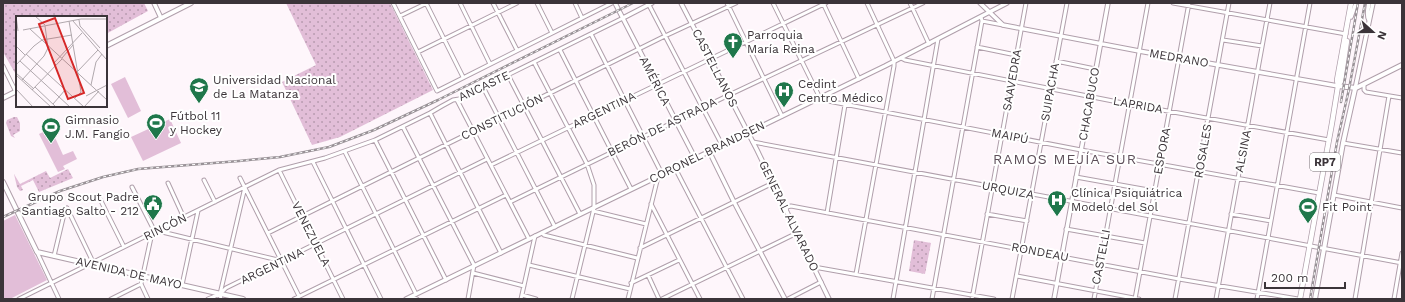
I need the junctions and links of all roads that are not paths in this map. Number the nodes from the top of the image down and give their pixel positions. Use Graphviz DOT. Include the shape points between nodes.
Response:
graph roads {
  1 [pos="154,3"];
  2 [pos="191,3"];
  3 [pos="393,3"];
  4 [pos="426,3"];
  5 [pos="460,3"];
  6 [pos="493,3"];
  7 [pos="517,3"];
  8 [pos="537,3"];
  9 [pos="575,3"];
  10 [pos="614,3"];
  11 [pos="681,3"];
  12 [pos="736,3"];
  13 [pos="773,3"];
  14 [pos="824,3"];
  15 [pos="867,3"];
  16 [pos="910,3"];
  17 [pos="923,3"];
  18 [pos="980,3"];
  19 [pos="1007,3"];
  20 [pos="1026,3"];
  21 [pos="1067,3"];
  22 [pos="1108,3"];
  23 [pos="1148,3"];
  24 [pos="1174,3"];
  25 [pos="1229,3"];
  26 [pos="1270,3"];
  27 [pos="1310,3"];
  28 [pos="1354,3"];
  29 [pos="1369,3"];
  30 [pos="1373,3"];
  31 [pos="650,4"];
  32 [pos="1189,4"];
  33 [pos="728,5"];
  34 [pos="912,8"];
  35 [pos="498,12"];
  36 [pos="989,12"];
  37 [pos="1228,13"];
  38 [pos="400,16"];
  39 [pos="981,16"];
  40 [pos="1351,17"];
  41 [pos="161,18"];
  42 [pos="582,18"];
  43 [pos="623,18"];
  44 [pos="1268,20"];
  45 [pos="1369,20"];
  46 [pos="982,21"];
  47 [pos="783,23"];
  48 [pos="692,24"];
  49 [pos="877,24"];
  50 [pos="1003,25"];
  51 [pos="471,26"];
  52 [pos="1306,26"];
  53 [pos="1022,29"];
  54 [pos="552,33"];
  55 [pos="591,34"];
  56 [pos="1346,34"];
  57 [pos="665,36"];
  58 [pos="1061,36"];
  59 [pos="444,39"];
  60 [pos="938,39"];
  61 [pos="1223,40"];
  62 [pos="746,41"];
  63 [pos="841,41"];
  64 [pos="929,44"];
  65 [pos="1100,44"];
  66 [pos="107,45"];
  67 [pos="1262,46"];
  68 [pos="977,47"];
  69 [pos="517,50"];
  70 [pos="560,50"];
  71 [pos="639,50"];
  72 [pos="1140,51"];
  73 [pos="418,52"];
  74 [pos="1016,55"];
  75 [pos="711,58"];
  76 [pos="901,58"];
  77 [pos="1178,58"];
  78 [pos="802,60"];
  79 [pos="894,61"];
  80 [pos="1056,61"];
  81 [pos="534,62"];
  82 [pos="490,64"];
  83 [pos="1402,65"];
  84 [pos="3,66"];
  85 [pos="607,66"];
  86 [pos="934,66"];
  87 [pos="1218,66"];
  88 [pos="1095,69"];
  89 [pos="684,71"];
  90 [pos="973,73"];
  91 [pos="1258,73"];
  92 [pos="508,75"];
  93 [pos="463,77"];
  94 [pos="764,78"];
  95 [pos="859,79"];
  96 [pos="1297,79"];
  97 [pos="576,81"];
  98 [pos="1012,81"];
  99 [pos="656,84"];
  100 [pos="1364,85"];
  101 [pos="1338,86"];
  102 [pos="483,87"];
  103 [pos="1051,88"];
  104 [pos="1355,89"];
  105 [pos="16,91"];
  106 [pos="550,93"];
  107 [pos="729,95"];
  108 [pos="1090,96"];
  109 [pos="1390,96"];
  110 [pos="3,98"];
  111 [pos="820,98"];
  112 [pos="1402,98"];
  113 [pos="457,100"];
  114 [pos="624,100"];
  115 [pos="1130,104"];
  116 [pos="845,105"];
  117 [pos="524,106"];
  118 [pos="702,108"];
  119 [pos="1169,111"];
  120 [pos="885,112"];
  121 [pos="430,113"];
  122 [pos="594,115"];
  123 [pos="782,116"];
  124 [pos="1208,118"];
  125 [pos="499,119"];
  126 [pos="925,120"];
  127 [pos="675,121"];
  128 [pos="1248,126"];
  129 [pos="403,127"];
  130 [pos="963,127"];
  131 [pos="568,128"];
  132 [pos="473,131"];
  133 [pos="748,132"];
  134 [pos="1288,133"];
  135 [pos="1003,134"];
  136 [pos="643,137"];
  137 [pos="375,140"];
  138 [pos="542,140"];
  139 [pos="1329,140"];
  140 [pos="753,142"];
  141 [pos="1041,142"];
  142 [pos="1343,143"];
  143 [pos="446,145"];
  144 [pos="722,145"];
  145 [pos="1381,149"];
  146 [pos="1081,150"];
  147 [pos="710,151"];
  148 [pos="345,152"];
  149 [pos="612,152"];
  150 [pos="517,153"];
  151 [pos="1402,153"];
  152 [pos="1120,157"];
  153 [pos="418,158"];
  154 [pos="694,158"];
  155 [pos="836,158"];
  156 [pos="487,159"];
  157 [pos="313,162"];
  158 [pos="587,164"];
  159 [pos="1159,164"];
  160 [pos="491,165"];
  161 [pos="876,165"];
  162 [pos="675,168"];
  163 [pos="279,170"];
  164 [pos="391,172"];
  165 [pos="461,172"];
  166 [pos="915,172"];
  167 [pos="1199,172"];
  168 [pos="662,174"];
  169 [pos="562,177"];
  170 [pos="656,177"];
  171 [pos="1076,177"];
  172 [pos="240,178"];
  173 [pos="1238,178"];
  174 [pos="204,180"];
  175 [pos="953,180"];
  176 [pos="3,182"];
  177 [pos="168,183"];
  178 [pos="772,183"];
  179 [pos="1115,184"];
  180 [pos="362,186"];
  181 [pos="433,186"];
  182 [pos="1278,186"];
  183 [pos="132,187"];
  184 [pos="245,187"];
  185 [pos="992,187"];
  186 [pos="631,189"];
  187 [pos="5,190"];
  188 [pos="535,190"];
  189 [pos="1154,191"];
  190 [pos="1319,193"];
  191 [pos="98,195"];
  192 [pos="506,195"];
  193 [pos="1032,195"];
  194 [pos="1334,196"];
  195 [pos="405,200"];
  196 [pos="332,201"];
  197 [pos="215,202"];
  198 [pos="510,202"];
  199 [pos="734,202"];
  200 [pos="1071,202"];
  201 [pos="1372,202"];
  202 [pos="650,204"];
  203 [pos="479,208"];
  204 [pos="1402,208"];
  205 [pos="594,209"];
  206 [pos="1110,210"];
  207 [pos="198,211"];
  208 [pos="786,211"];
  209 [pos="827,213"];
  210 [pos="580,214"];
  211 [pos="988,214"];
  212 [pos="1232,214"];
  213 [pos="376,215"];
  214 [pos="302,217"];
  215 [pos="1150,217"];
  216 [pos="184,218"];
  217 [pos="701,218"];
  218 [pos="866,220"];
  219 [pos="451,221"];
  220 [pos="1027,221"];
  221 [pos="1272,221"];
  222 [pos="646,224"];
  223 [pos="1189,224"];
  224 [pos="554,227"];
  225 [pos="905,228"];
  226 [pos="1066,229"];
  227 [pos="346,230"];
  228 [pos="155,232"];
  229 [pos="1228,232"];
  230 [pos="268,233"];
  231 [pos="542,233"];
  232 [pos="797,233"];
  233 [pos="423,235"];
  234 [pos="667,235"];
  235 [pos="943,235"];
  236 [pos="535,236"];
  237 [pos="1105,237"];
  238 [pos="192,239"];
  239 [pos="1268,239"];
  240 [pos="529,240"];
  241 [pos="982,242"];
  242 [pos="316,244"];
  243 [pos="1145,244"];
  244 [pos="585,245"];
  245 [pos="1310,246"];
  246 [pos="124,247"];
  247 [pos="230,248"];
  248 [pos="640,248"];
  249 [pos="1022,249"];
  250 [pos="1324,249"];
  251 [pos="394,250"];
  252 [pos="37,252"];
  253 [pos="501,252"];
  254 [pos="760,252"];
  255 [pos="1402,253"];
  256 [pos="54,256"];
  257 [pos="1061,256"];
  258 [pos="1363,256"];
  259 [pos="638,258"];
  260 [pos="679,260"];
  261 [pos="282,261"];
  262 [pos="91,263"];
  263 [pos="1401,263"];
  264 [pos="1100,264"];
  265 [pos="364,265"];
  266 [pos="474,265"];
  267 [pos="529,265"];
  268 [pos="727,267"];
  269 [pos="814,267"];
  270 [pos="1140,271"];
  271 [pos="473,273"];
  272 [pos="856,274"];
  273 [pos="648,275"];
  274 [pos="143,276"];
  275 [pos="1017,276"];
  276 [pos="577,277"];
  277 [pos="1179,278"];
  278 [pos="334,280"];
  279 [pos="446,280"];
  280 [pos="896,281"];
  281 [pos="821,282"];
  282 [pos="51,283"];
  283 [pos="631,283"];
  284 [pos="1057,283"];
  285 [pos="141,284"];
  286 [pos="692,284"];
  287 [pos="182,285"];
  288 [pos="1218,285"];
  289 [pos="524,286"];
  290 [pos="934,288"];
  291 [pos="630,289"];
  292 [pos="1095,290"];
  293 [pos="1259,292"];
  294 [pos="220,294"];
  295 [pos="416,294"];
  296 [pos="299,296"];
  297 [pos="411,297"];
  298 [pos="521,297"];
  299 [pos="972,297"];
  300 [pos="19,299"];
  301 [pos="59,299"];
  302 [pos="111,299"];
  303 [pos="148,299"];
  304 [pos="208,299"];
  305 [pos="221,299"];
  306 [pos="244,299"];
  307 [pos="294,299"];
  308 [pos="343,299"];
  309 [pos="381,299"];
  310 [pos="406,299"];
  311 [pos="417,299"];
  312 [pos="468,299"];
  313 [pos="536,299"];
  314 [pos="572,299"];
  315 [pos="628,299"];
  316 [pos="661,299"];
  317 [pos="700,299"];
  318 [pos="743,299"];
  319 [pos="786,299"];
  320 [pos="830,299"];
  321 [pos="893,299"];
  322 [pos="932,299"];
  323 [pos="994,299"];
  324 [pos="1012,299"];
  325 [pos="1054,299"];
  326 [pos="1094,299"];
  327 [pos="1135,299"];
  328 [pos="1139,299"];
  329 [pos="1176,299"];
  330 [pos="1216,299"];
  331 [pos="1257,299"];
  332 [pos="1299,299"];
  333 [pos="1316,299"];
  334 [pos="1355,299"];
  335 [pos="1394,299"];
  1 -- 41 [label="street"];
  2 -- 41 [label="main road"];
  3 -- 38 [label="street"];
  4 -- 38 [label="street"];
  4 -- 59 [label="street"];
  5 -- 51 [label="street"];
  6 -- 35 [label="street"];
  7 -- 35 [label="street"];
  8 -- 54 [label="street"];
  9 -- 42 [label="street"];
  10 -- 42 [label="street"];
  10 -- 43 [label="street, AMÉRICA"];
  11 -- 48 [label="street, CASTELLANOS"];
  12 -- 33 [label="street, CONSTITUCIÓN"];
  13 -- 47 [label="street"];
  14 -- 47 [label="street, ARGENTINA"];
  14 -- 63 [label="street"];
  15 -- 49 [label="street"];
  16 -- 34 [label="street"];
  17 -- 34 [label="street, BERÓN DE ASTRADA"];
  18 -- 36 [label="street"];
  19 -- 36 [label="street, CORONEL BRANDSEN"];
  20 -- 53 [label="street, SAAVEDRA"];
  21 -- 58 [label="street, SUIPACHA"];
  22 -- 65 [label="street, CHACABUCO"];
  23 -- 72 [label="street, CASTELLI"];
  24 -- 32 [label="street"];
  25 -- 37 [label="street, ROSALES"];
  26 -- 44 [label="street, ALSINA"];
  27 -- 52 [label="street"];
  28 -- 40 [label="main road, RP7"];
  28 -- 40 [label="street" via="1355,9"];
  28 -- 56 [label="main road, RP7"];
  29 -- 45 [label="street"];
  30 -- 45 [label="street"];
  31 -- 43 [label="street, ANCASTE"];
  31 -- 57 [label="street"];
  32 -- 37 [label="street"];
  32 -- 77 [label="street, ESPORA"];
  33 -- 48 [label="street, CONSTITUCIÓN"];
  33 -- 62 [label="street"];
  34 -- 49 [label="street, BERÓN DE ASTRADA"];
  34 -- 64 [label="street"];
  35 -- 51 [label="street"];
  35 -- 69 [label="street"];
  36 -- 39 [label="street, CORONEL BRANDSEN"];
  36 -- 50 [label="street"];
  37 -- 44 [label="street"];
  37 -- 61 [label="street, ROSALES"];
  38 -- 73 [label="street"];
  39 -- 46 [label="street"];
  39 -- 60 [label="street, CORONEL BRANDSEN"];
  40 -- 101 [label="main road, RP7"];
  41 -- 66 [label="main road"];
  42 -- 54 [label="street"];
  43 -- 55 [label="street, ANCASTE"];
  43 -- 71 [label="street, AMÉRICA"];
  44 -- 52 [label="street"];
  44 -- 67 [label="street, ALSINA"];
  45 -- 104 [label="street"];
  46 -- 50 [label="street, MEDRANO"];
  46 -- 68 [label="street"];
  47 -- 62 [label="street, ARGENTINA"];
  47 -- 78 [label="street"];
  48 -- 57 [label="street, CONSTITUCIÓN"];
  48 -- 75 [label="street, CASTELLANOS"];
  49 -- 63 [label="street, BERÓN DE ASTRADA"];
  49 -- 79 [label="street"];
  50 -- 53 [label="street, MEDRANO"];
  51 -- 59 [label="street"];
  51 -- 82 [label="street"];
  52 -- 56 [label="street"];
  52 -- 96 [label="street"];
  53 -- 58 [label="street, MEDRANO"];
  53 -- 74 [label="street, SAAVEDRA"];
  54 -- 69 [label="street"];
  55 -- 70 [label="street, ANCASTE"];
  55 -- 85 [label="street"];
  56 -- 101 [label="main road, RP7"];
  57 -- 71 [label="street, CONSTITUCIÓN"];
  57 -- 89 [label="street"];
  58 -- 65 [label="street, MEDRANO"];
  58 -- 80 [label="street, SUIPACHA"];
  59 -- 73 [label="street"];
  59 -- 93 [label="street"];
  60 -- 64 [label="street, CORONEL BRANDSEN"];
  60 -- 86 [label="street"];
  61 -- 67 [label="street"];
  61 -- 87 [label="street, ROSALES"];
  62 -- 75 [label="street, ARGENTINA"];
  62 -- 94 [label="street"];
  63 -- 78 [label="street, BERÓN DE ASTRADA"];
  63 -- 95 [label="street"];
  64 -- 76 [label="street, CORONEL BRANDSEN"];
  65 -- 72 [label="street, MEDRANO"];
  65 -- 88 [label="street, CHACABUCO"];
  67 -- 91 [label="street, ALSINA"];
  68 -- 74 [label="street"];
  68 -- 90 [label="street"];
  69 -- 82 [label="street"];
  70 -- 81 [label="street, ANCASTE"];
  70 -- 97 [label="street"];
  71 -- 85 [label="street, CONSTITUCIÓN"];
  71 -- 99 [label="street, AMÉRICA"];
  72 -- 77 [label="street, MEDRANO"];
  72 -- 115 [label="street, CASTELLI"];
  73 -- 93 [label="street" via="437,91"];
  74 -- 98 [label="street, SAAVEDRA"];
  75 -- 89 [label="street, ARGENTINA"];
  75 -- 107 [label="street, CASTELLANOS"];
  76 -- 79 [label="street, CORONEL BRANDSEN"];
  76 -- 86 [label="street, LAPRIDA"];
  77 -- 87 [label="street, MEDRANO"];
  77 -- 119 [label="street, ESPORA"];
  78 -- 94 [label="street, BERÓN DE ASTRADA"];
  78 -- 111 [label="street"];
  79 -- 95 [label="street, CORONEL BRANDSEN"];
  79 -- 120 [label="street"];
  80 -- 88 [label="street"];
  80 -- 103 [label="street, SUIPACHA"];
  81 -- 92 [label="street, ANCASTE"];
  81 -- 106 [label="street"];
  82 -- 93 [label="street"];
  83 -- 100 [label="main road"];
  84 -- 105 [label="street"];
  85 -- 97 [label="street, CONSTITUCIÓN"];
  85 -- 114 [label="street"];
  86 -- 90 [label="street, LAPRIDA"];
  86 -- 126 [label="street"];
  87 -- 91 [label="street, MEDRANO"];
  87 -- 124 [label="street, ROSALES"];
  88 -- 108 [label="street, CHACABUCO"];
  89 -- 99 [label="street, ARGENTINA"];
  89 -- 118 [label="street"];
  90 -- 98 [label="street, LAPRIDA"];
  90 -- 130 [label="street"];
  91 -- 96 [label="street, MEDRANO"];
  91 -- 128 [label="street, ALSINA"];
  92 -- 102 [label="street, ANCASTE"];
  92 -- 117 [label="street"];
  94 -- 107 [label="street, BERÓN DE ASTRADA"];
  94 -- 123 [label="street"];
  95 -- 111 [label="street, CORONEL BRANDSEN"];
  96 -- 101 [label="street, MEDRANO"];
  96 -- 134 [label="street"];
  97 -- 106 [label="street, CONSTITUCIÓN"];
  97 -- 122 [label="street"];
  98 -- 103 [label="street, LAPRIDA"];
  98 -- 135 [label="street, SAAVEDRA"];
  99 -- 114 [label="street, ARGENTINA"];
  99 -- 127 [label="street, AMÉRICA"];
  100 -- 104 [label="main road"];
  100 -- 109 [label="street" via="1366,92"];
  101 -- 104 [label="main road, MEDRANO"];
  101 -- 139 [label="main road, RP7"];
  102 -- 113 [label="street, ANCASTE"];
  102 -- 125 [label="street"];
  103 -- 108 [label="street, LAPRIDA"];
  103 -- 141 [label="street, SUIPACHA"];
  104 -- 142 [label="main road"];
  105 -- 110 [label="main road"];
  106 -- 117 [label="street, CONSTITUCIÓN"];
  106 -- 131 [label="street"];
  107 -- 118 [label="street, BERÓN DE ASTRADA"];
  107 -- 133 [label="street, CASTELLANOS"];
  108 -- 115 [label="street, LAPRIDA"];
  108 -- 146 [label="street, CHACABUCO"];
  109 -- 112 [label="street"];
  109 -- 145 [label="street"];
  111 -- 116 [label="street, MAIPÚ"];
  111 -- 123 [label="street, CORONEL BRANDSEN"];
  113 -- 121 [label="street, ANCASTE"];
  113 -- 132 [label="street"];
  114 -- 122 [label="street, ARGENTINA"];
  114 -- 136 [label="street"];
  115 -- 119 [label="street, LAPRIDA"];
  115 -- 152 [label="street, CASTELLI"];
  116 -- 120 [label="street, MAIPÚ"];
  116 -- 155 [label="street"];
  117 -- 125 [label="street, CONSTITUCIÓN"];
  117 -- 138 [label="street"];
  118 -- 127 [label="street, BERÓN DE ASTRADA"];
  118 -- 144 [label="street"];
  119 -- 124 [label="street, LAPRIDA"];
  119 -- 159 [label="street, ESPORA"];
  120 -- 126 [label="street, MAIPÚ"];
  120 -- 161 [label="street"];
  121 -- 129 [label="street, ANCASTE"];
  121 -- 143 [label="street"];
  122 -- 131 [label="street, ARGENTINA"];
  122 -- 149 [label="street"];
  123 -- 133 [label="street, CORONEL BRANDSEN"];
  124 -- 128 [label="street, LAPRIDA"];
  124 -- 167 [label="street, ROSALES"];
  125 -- 132 [label="street, CONSTITUCIÓN"];
  125 -- 150 [label="street"];
  126 -- 130 [label="street, MAIPÚ"];
  126 -- 166 [label="street"];
  127 -- 136 [label="street, BERÓN DE ASTRADA"];
  127 -- 154 [label="street, AMÉRICA"];
  128 -- 134 [label="street, LAPRIDA"];
  128 -- 173 [label="street, ALSINA"];
  129 -- 137 [label="street, ANCASTE"];
  129 -- 153 [label="street"];
  130 -- 135 [label="street, MAIPÚ"];
  130 -- 175 [label="street"];
  131 -- 138 [label="street, ARGENTINA"];
  131 -- 158 [label="street"];
  132 -- 143 [label="street, CONSTITUCIÓN"];
  132 -- 156 [label="street"];
  133 -- 140 [label="street, GENERAL ALVARADO"];
  133 -- 144 [label="street, CORONEL BRANDSEN"];
  134 -- 139 [label="street, LAPRIDA"];
  134 -- 182 [label="street"];
  135 -- 141 [label="street, MAIPÚ"];
  135 -- 185 [label="street, SAAVEDRA"];
  136 -- 149 [label="street, BERÓN DE ASTRADA"];
  136 -- 168 [label="street"];
  137 -- 148 [label="street, ANCASTE"];
  137 -- 164 [label="street"];
  138 -- 150 [label="street, ARGENTINA"];
  138 -- 169 [label="street"];
  139 -- 190 [label="main road, RP7"];
  140 -- 155 [label="street, URQUIZA"];
  140 -- 178 [label="street, GENERAL ALVARADO"];
  141 -- 146 [label="street, MAIPÚ"];
  141 -- 193 [label="street, SUIPACHA"];
  142 -- 145 [label="street"];
  142 -- 194 [label="main road"];
  143 -- 153 [label="street, CONSTITUCIÓN"];
  143 -- 165 [label="street"];
  144 -- 147 [label="street, CORONEL BRANDSEN"];
  145 -- 151 [label="street"];
  145 -- 201 [label="street"];
  146 -- 152 [label="street, MAIPÚ"];
  146 -- 171 [label="street, CHACABUCO"];
  147 -- 154 [label="street, CORONEL BRANDSEN"];
  147 -- 199 [label="street"];
  148 -- 157 [label="street, ANCASTE"];
  148 -- 180 [label="street"];
  149 -- 158 [label="street, BERÓN DE ASTRADA"];
  149 -- 186 [label="street"];
  150 -- 160 [label="street, ARGENTINA"];
  150 -- 188 [label="street"];
  152 -- 159 [label="street, MAIPÚ"];
  152 -- 179 [label="street, CASTELLI"];
  153 -- 164 [label="street, CONSTITUCIÓN"];
  153 -- 181 [label="street"];
  154 -- 162 [label="street, CORONEL BRANDSEN"];
  155 -- 161 [label="street, URQUIZA"];
  155 -- 209 [label="street"];
  156 -- 160 [label="street"];
  156 -- 165 [label="street, ARGENTINA"];
  157 -- 163 [label="street, RINCÓN"];
  157 -- 196 [label="street"];
  158 -- 169 [label="street, BERÓN DE ASTRADA"];
  158 -- 205 [label="street" via="594,185"];
  159 -- 167 [label="street, MAIPÚ"];
  159 -- 189 [label="street, ESPORA"];
  160 -- 192 [label="street"];
  161 -- 166 [label="street, URQUIZA"];
  161 -- 218 [label="street"];
  162 -- 168 [label="street, CORONEL BRANDSEN"];
  162 -- 217 [label="street"];
  163 -- 184 [label="street, RINCÓN"];
  163 -- 214 [label="street, VENEZUELA"];
  164 -- 180 [label="street, CONSTITUCIÓN"];
  164 -- 195 [label="street"];
  165 -- 181 [label="street, ARGENTINA"];
  165 -- 203 [label="street"];
  166 -- 175 [label="street, URQUIZA"];
  166 -- 225 [label="street"];
  167 -- 173 [label="street, MAIPÚ"];
  167 -- 223 [label="street, ROSALES"];
  168 -- 170 [label="street, CORONEL BRANDSEN"];
  169 -- 188 [label="street, BERÓN DE ASTRADA"];
  169 -- 210 [label="street"];
  170 -- 186 [label="street, CORONEL BRANDSEN"];
  170 -- 202 [label="street"];
  171 -- 179 [label="street"];
  171 -- 200 [label="street, CHACABUCO"];
  172 -- 184 [label="street"];
  173 -- 182 [label="street, MAIPÚ"];
  173 -- 212 [label="street, ALSINA"];
  174 -- 197 [label="street"];
  175 -- 185 [label="street, URQUIZA"];
  175 -- 235 [label="street"];
  176 -- 187 [label="main road"];
  177 -- 216 [label="street"];
  178 -- 199 [label="street"];
  178 -- 208 [label="street, GENERAL ALVARADO"];
  179 -- 189 [label="street"];
  179 -- 206 [label="street, CASTELLI"];
  180 -- 196 [label="street, CONSTITUCIÓN"];
  180 -- 213 [label="street"];
  181 -- 195 [label="street, ARGENTINA"];
  181 -- 219 [label="street"];
  182 -- 190 [label="street, MAIPÚ"];
  182 -- 221 [label="street"];
  183 -- 228 [label="street"];
  184 -- 197 [label="street, RINCÓN"];
  184 -- 230 [label="street"];
  184 -- 247 [label="street"];
  185 -- 193 [label="street, URQUIZA"];
  185 -- 211 [label="street, SAAVEDRA"];
  186 -- 205 [label="street, CORONEL BRANDSEN"];
  187 -- 252 [label="main road"];
  188 -- 198 [label="street, BERÓN DE ASTRADA"];
  188 -- 224 [label="street"];
  189 -- 215 [label="street, ESPORA"];
  190 -- 245 [label="main road, RP7"];
  191 -- 246 [label="street"];
  192 -- 198 [label="street"];
  192 -- 203 [label="street"];
  193 -- 200 [label="street, URQUIZA"];
  193 -- 220 [label="street, SUIPACHA"];
  194 -- 201 [label="street"];
  194 -- 250 [label="main road"];
  195 -- 213 [label="street, ARGENTINA"];
  195 -- 233 [label="street"];
  196 -- 214 [label="street, CONSTITUCIÓN"];
  196 -- 227 [label="street"];
  197 -- 207 [label="street, RINCÓN"];
  198 -- 240 [label="street"];
  199 -- 217 [label="street"];
  199 -- 254 [label="street"];
  200 -- 206 [label="street, URQUIZA"];
  200 -- 226 [label="street, CHACABUCO"];
  201 -- 204 [label="street"];
  201 -- 258 [label="street"];
  202 -- 222 [label="street"];
  202 -- 234 [label="street"];
  203 -- 219 [label="street"];
  203 -- 253 [label="street"];
  205 -- 210 [label="street, CORONEL BRANDSEN"];
  205 -- 222 [label="street"];
  205 -- 244 [label="street"];
  206 -- 215 [label="street, URQUIZA"];
  206 -- 237 [label="street, CASTELLI"];
  207 -- 216 [label="street, RINCÓN"];
  207 -- 238 [label="street"];
  208 -- 209 [label="street, RONDEAU" via="791,206"];
  208 -- 232 [label="street, GENERAL ALVARADO"];
  209 -- 218 [label="street, RONDEAU"];
  210 -- 224 [label="street, CORONEL BRANDSEN"];
  211 -- 220 [label="street"];
  211 -- 241 [label="street, SAAVEDRA"];
  212 -- 221 [label="street"];
  212 -- 229 [label="street, ALSINA"];
  213 -- 227 [label="street, ARGENTINA"];
  213 -- 251 [label="street"];
  214 -- 230 [label="street, CONSTITUCIÓN"];
  214 -- 242 [label="street, VENEZUELA"];
  215 -- 223 [label="street, URQUIZA"];
  215 -- 243 [label="street, ESPORA"];
  216 -- 228 [label="street, RINCÓN"];
  217 -- 234 [label="street"];
  217 -- 268 [label="street"];
  218 -- 225 [label="street, RONDEAU"];
  218 -- 272 [label="street"];
  219 -- 233 [label="street"];
  219 -- 266 [label="street"];
  220 -- 249 [label="street, SUIPACHA"];
  221 -- 239 [label="street"];
  222 -- 248 [label="street"];
  223 -- 229 [label="street, URQUIZA"];
  223 -- 277 [label="street, ROSALES"];
  224 -- 231 [label="street, CORONEL BRANDSEN"];
  225 -- 235 [label="street, RONDEAU"];
  225 -- 280 [label="street"];
  226 -- 237 [label="street"];
  226 -- 257 [label="street, CHACABUCO"];
  227 -- 242 [label="street, ARGENTINA"];
  227 -- 265 [label="street"];
  228 -- 238 [label="street"];
  228 -- 246 [label="street, RINCÓN"];
  228 -- 274 [label="street"];
  229 -- 239 [label="street, URQUIZA"];
  229 -- 288 [label="street, ALSINA"];
  230 -- 261 [label="street"];
  231 -- 236 [label="street, CORONEL BRANDSEN"];
  231 -- 244 [label="street"];
  232 -- 254 [label="street"];
  232 -- 269 [label="street, GENERAL ALVARADO"];
  233 -- 251 [label="street"];
  233 -- 279 [label="street"];
  234 -- 248 [label="street"];
  234 -- 260 [label="street"];
  235 -- 241 [label="street, RONDEAU"];
  235 -- 290 [label="street"];
  236 -- 240 [label="street, CORONEL BRANDSEN"];
  236 -- 267 [label="street"];
  237 -- 243 [label="street"];
  237 -- 264 [label="street, CASTELLI"];
  238 -- 247 [label="street"];
  238 -- 287 [label="street"];
  239 -- 245 [label="street, URQUIZA"];
  239 -- 293 [label="street"];
  240 -- 253 [label="street, CORONEL BRANDSEN"];
  241 -- 249 [label="street, RONDEAU"];
  241 -- 299 [label="street, SAAVEDRA"];
  242 -- 261 [label="street, ARGENTINA"];
  242 -- 278 [label="street, VENEZUELA"];
  243 -- 270 [label="street, ESPORA"];
  244 -- 259 [label="street"];
  244 -- 276 [label="street"];
  245 -- 250 [label="street, URQUIZA"];
  245 -- 332 [label="main road, RP7"];
  246 -- 262 [label="street, RINCÓN"];
  247 -- 261 [label="street"];
  247 -- 294 [label="street"];
  248 -- 259 [label="street"];
  249 -- 257 [label="street, RONDEAU"];
  249 -- 275 [label="street, SUIPACHA"];
  250 -- 258 [label="street, URQUIZA"];
  250 -- 333 [label="main road"];
  251 -- 265 [label="street"];
  251 -- 295 [label="street"];
  252 -- 256 [label="main road, AVENIDA DE MAYO"];
  252 -- 282 [label="street"];
  253 -- 266 [label="street, CORONEL BRANDSEN"];
  254 -- 268 [label="street"];
  254 -- 319 [label="street"];
  255 -- 263 [label="street"];
  256 -- 262 [label="main road, AVENIDA DE MAYO"];
  256 -- 262 [label="street" via="67,208"];
  257 -- 264 [label="street, RONDEAU"];
  257 -- 284 [label="street, CHACABUCO"];
  258 -- 263 [label="street, URQUIZA"];
  258 -- 334 [label="street"];
  259 -- 283 [label="street"];
  260 -- 273 [label="street"];
  260 -- 286 [label="street"];
  261 -- 294 [label="street, ARGENTINA" via="226,288"];
  261 -- 296 [label="street"];
  262 -- 274 [label="main road, AVENIDA DE MAYO"];
  262 -- 282 [label="street, RINCÓN"];
  263 -- 335 [label="street"];
  264 -- 270 [label="street, RONDEAU"];
  264 -- 292 [label="street, CASTELLI"];
  265 -- 278 [label="street"];
  265 -- 309 [label="street"];
  266 -- 271 [label="street"];
  266 -- 279 [label="street, CORONEL BRANDSEN"];
  267 -- 276 [label="street"];
  267 -- 289 [label="street"];
  268 -- 286 [label="street"];
  268 -- 318 [label="street"];
  269 -- 272 [label="street"];
  269 -- 281 [label="street, GENERAL ALVARADO"];
  270 -- 277 [label="street, RONDEAU"];
  270 -- 327 [label="street, ESPORA"];
  271 -- 289 [label="street"];
  271 -- 312 [label="street"];
  272 -- 280 [label="street"];
  273 -- 283 [label="street"];
  273 -- 316 [label="street"];
  274 -- 285 [label="street"];
  274 -- 287 [label="main road, AVENIDA DE MAYO"];
  275 -- 284 [label="street"];
  275 -- 324 [label="street, SUIPACHA"];
  276 -- 291 [label="street"];
  276 -- 314 [label="street"];
  277 -- 288 [label="street, RONDEAU"];
  277 -- 329 [label="street, ROSALES"];
  278 -- 296 [label="street"];
  278 -- 308 [label="street, VENEZUELA"];
  279 -- 295 [label="street, CORONEL BRANDSEN"];
  280 -- 290 [label="street"];
  280 -- 321 [label="street"];
  281 -- 319 [label="street"];
  281 -- 320 [label="street, GENERAL ALVARADO"];
  282 -- 300 [label="street, RINCÓN"];
  282 -- 301 [label="street"];
  283 -- 291 [label="street"];
  284 -- 292 [label="street"];
  284 -- 325 [label="street, CHACABUCO"];
  285 -- 302 [label="street"];
  285 -- 303 [label="street"];
  286 -- 316 [label="street"];
  286 -- 317 [label="street"];
  287 -- 294 [label="main road, AVENIDA DE MAYO"];
  288 -- 293 [label="street, RONDEAU"];
  288 -- 330 [label="street, ALSINA"];
  289 -- 298 [label="street"];
  290 -- 299 [label="street"];
  290 -- 322 [label="street"];
  291 -- 315 [label="street"];
  292 -- 326 [label="street, CASTELLI"];
  292 -- 327 [label="street"];
  293 -- 331 [label="street"];
  293 -- 332 [label="street, RONDEAU"];
  294 -- 304 [label="street, ARGENTINA"];
  294 -- 305 [label="street"];
  294 -- 306 [label="main road, AVENIDA DE MAYO"];
  295 -- 297 [label="street, CORONEL BRANDSEN"];
  296 -- 307 [label="street"];
  297 -- 310 [label="street, CORONEL BRANDSEN"];
  297 -- 311 [label="street"];
  298 -- 313 [label="street"];
  299 -- 323 [label="street"];
  327 -- 328 [label="street"];
}
